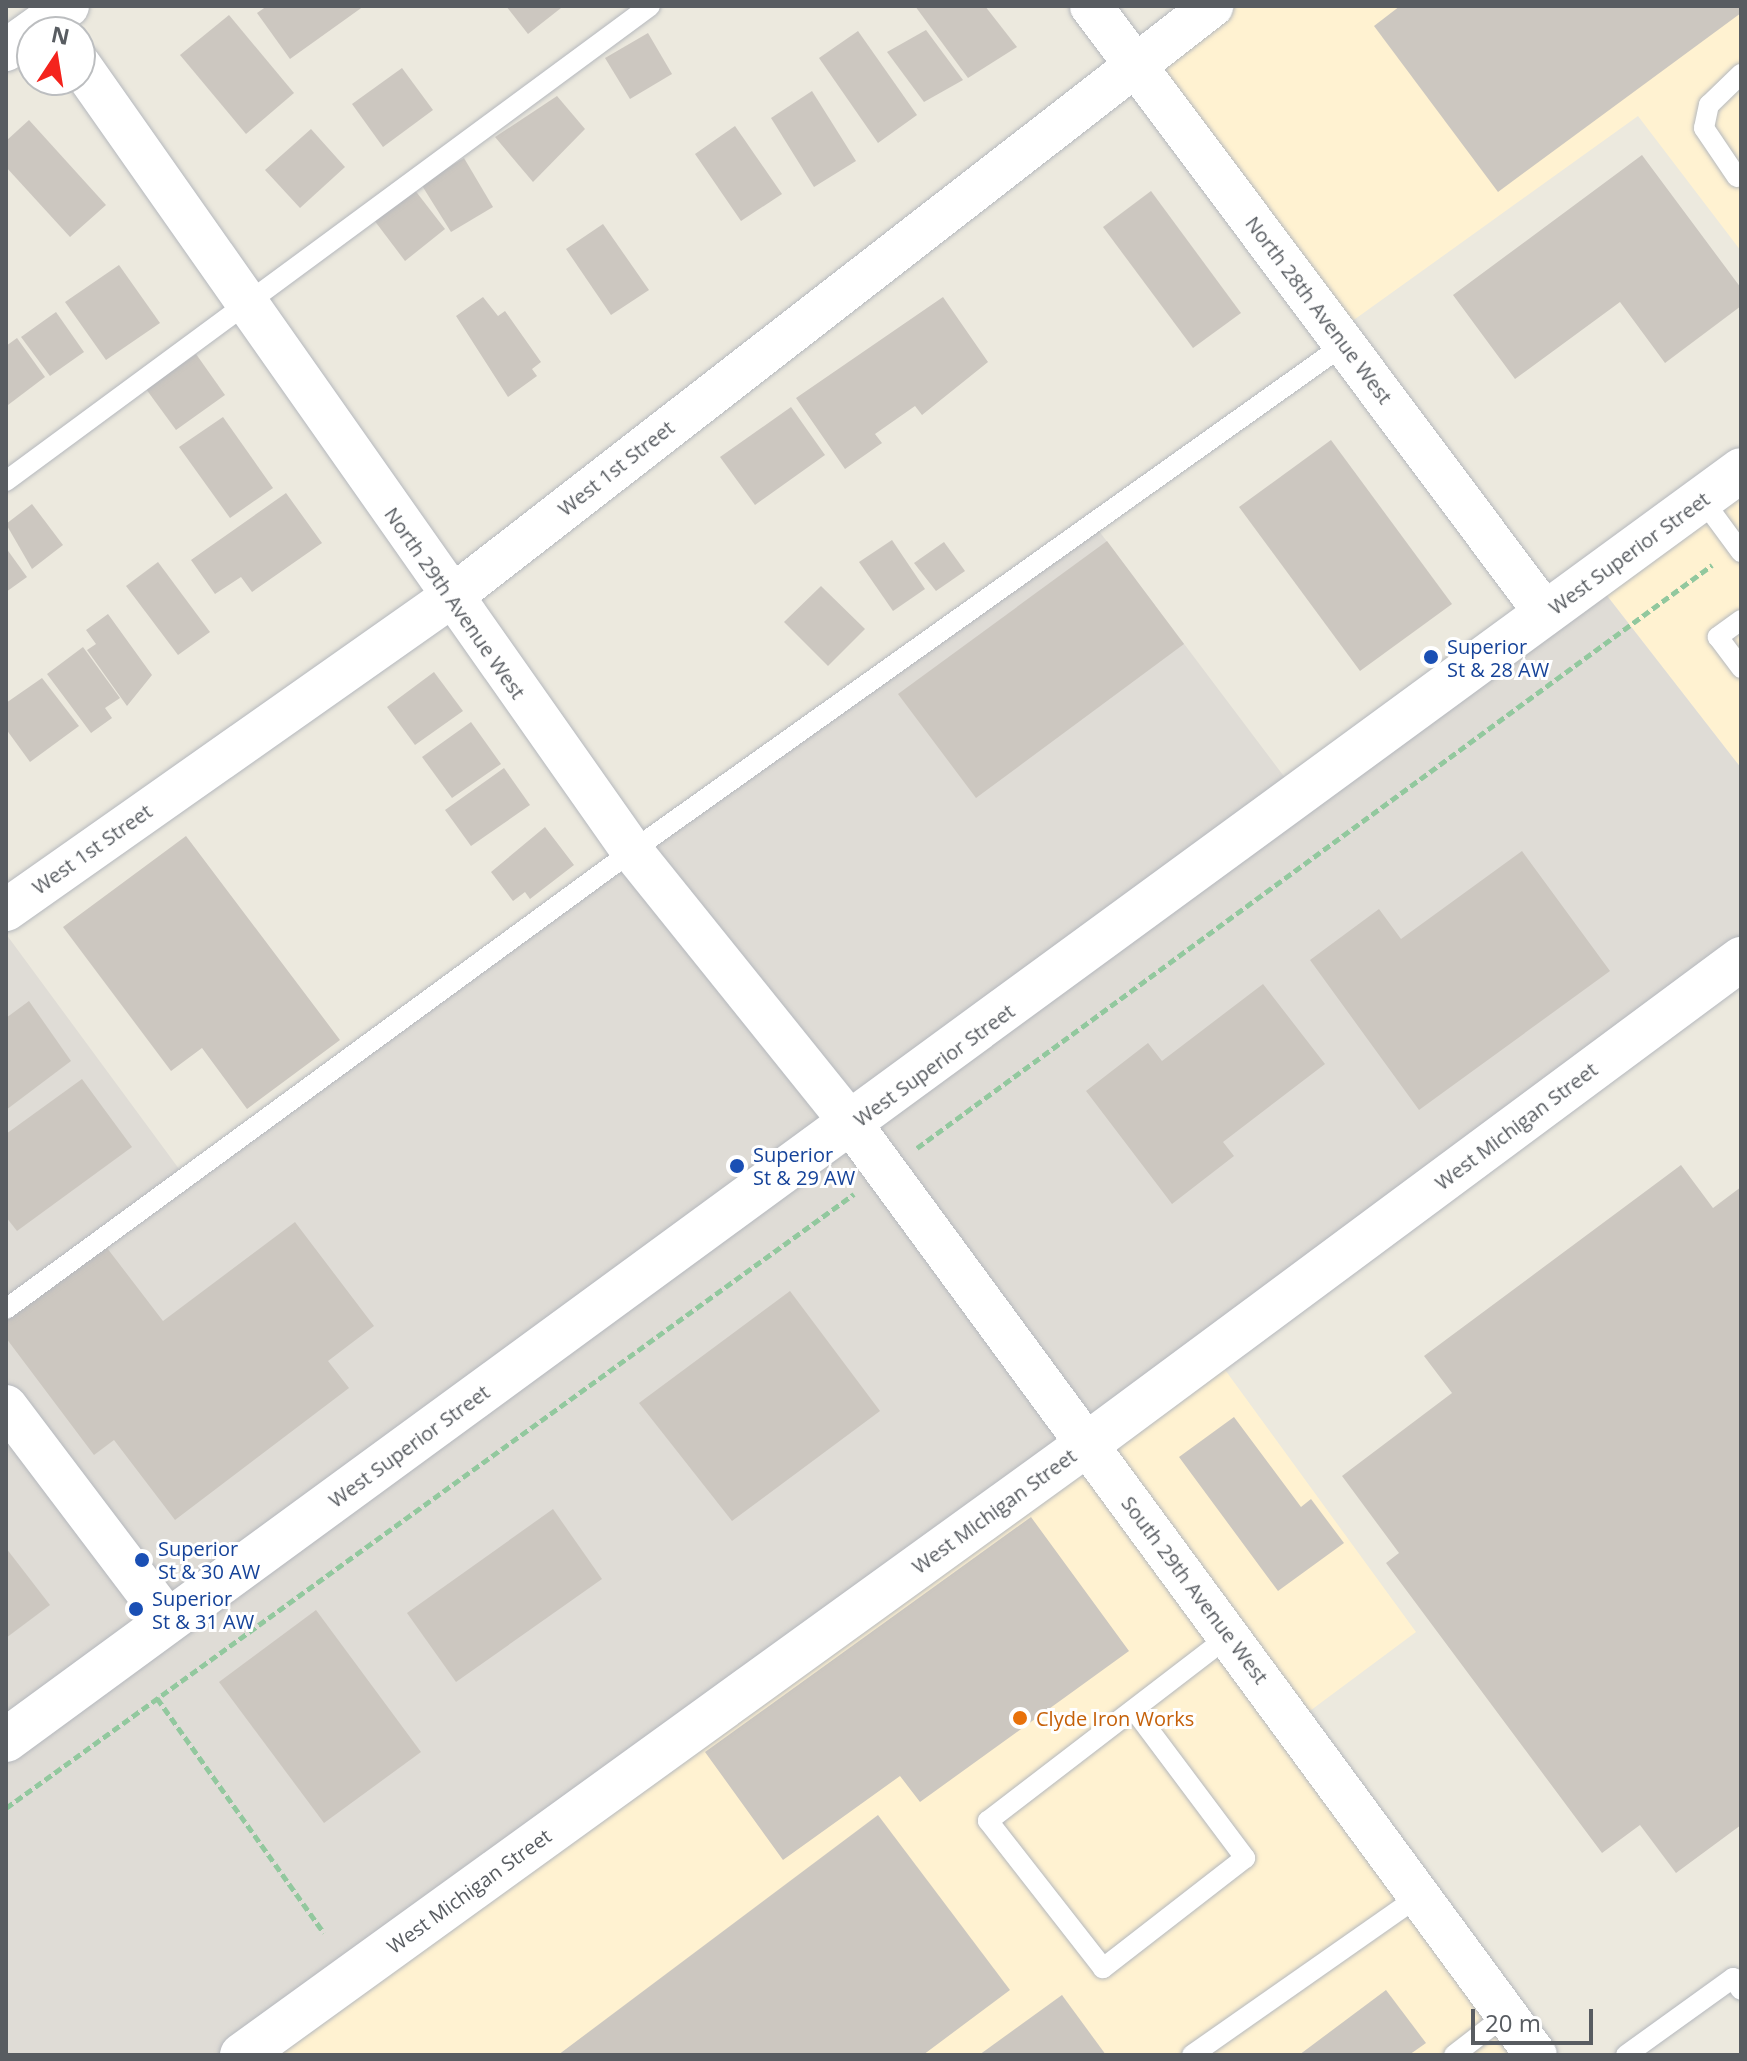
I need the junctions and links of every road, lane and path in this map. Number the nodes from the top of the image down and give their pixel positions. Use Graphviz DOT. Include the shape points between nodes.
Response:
graph roads {
  1 [pos="650,6"];
  2 [pos="1091,6"];
  3 [pos="1212,6"];
  4 [pos="1132,64"];
  5 [pos="1741,74"];
  6 [pos="96,88"];
  7 [pos="1740,178"];
  8 [pos="246,306"];
  9 [pos="1345,344"];
  10 [pos="1741,470"];
  11 [pos="6,481"];
  12 [pos="1702,499"];
  13 [pos="1741,552"];
  14 [pos="451,597"];
  15 [pos="1546,614"];
  16 [pos="1741,620"];
  17 [pos="1741,668"];
  18 [pos="632,851"];
  19 [pos="6,910"];
  20 [pos="1741,959"];
  21 [pos="852,1125"];
  22 [pos="6,1309"];
  23 [pos="6,1406"];
  24 [pos="1086,1445"];
  25 [pos="168,1620"];
  26 [pos="1229,1636"];
  27 [pos="157,1698"];
  28 [pos="1135,1711"];
  29 [pos="6,1740"];
  30 [pos="1422,1894"];
  31 [pos="324,1933"];
  32 [pos="1738,1980"];
  33 [pos="1507,2014"];
  34 [pos="242,2055"];
  35 [pos="1192,2055"];
  36 [pos="1454,2055"];
  37 [pos="1536,2055"];
  38 [pos="1626,2055"];
  1 -- 8 [label="lane"];
  2 -- 4 [label="street, North 28th Avenue West"];
  3 -- 4 [label="street, West 1st Street"];
  4 -- 9 [label="street, North 28th Avenue West"];
  4 -- 14 [label="street, West 1st Street"];
  5 -- 7 [label="lane" via="1709,105 1704,128"];
  6 -- 8 [label="street, North 29th Avenue West"];
  8 -- 11 [label="lane"];
  8 -- 14 [label="street, North 29th Avenue West"];
  9 -- 15 [label="street, North 28th Avenue West"];
  9 -- 18 [label="lane"];
  10 -- 12 [label="street, West Superior Street"];
  12 -- 13 [label="lane"];
  12 -- 15 [label="street, West Superior Street"];
  14 -- 18 [label="street, North 29th Avenue West"];
  14 -- 19 [label="street, West 1st Street"];
  15 -- 21 [label="street, West Superior Street"];
  16 -- 17 [label="lane" via="1718,637"];
  18 -- 21 [label="street, North 29th Avenue West"];
  18 -- 22 [label="lane"];
  20 -- 24 [label="street, West Michigan Street"];
  21 -- 24 [label="street, South 29th Avenue West"];
  21 -- 25 [label="street, West Superior Street"];
  23 -- 25 [label="street"];
  24 -- 26 [label="street, South 29th Avenue West"];
  24 -- 34 [label="street, West Michigan Street"];
  25 -- 29 [label="street, West Superior Street"];
  26 -- 28 [label="lane"];
  26 -- 30 [label="street, South 29th Avenue West"];
  27 -- 31 [label="path"];
  28 -- 28 [label="lane" via="988,1821 1103,1968 1245,1858"];
  30 -- 33 [label="street, South 29th Avenue West"];
  30 -- 35 [label="lane"];
  32 -- 38 [label="lane"];
  33 -- 36 [label="lane"];
  33 -- 37 [label="street, South 29th Avenue West"];
}
